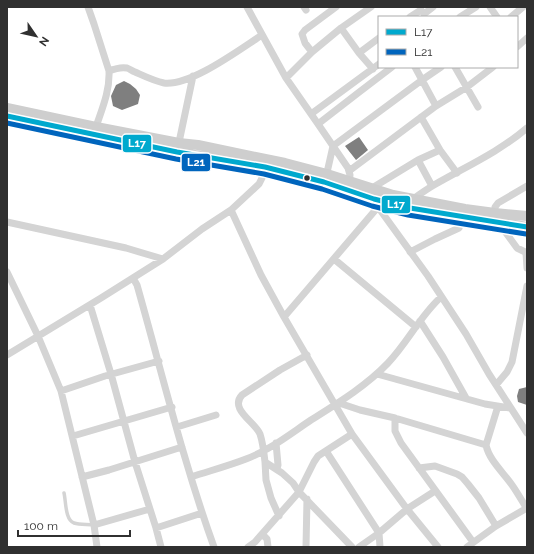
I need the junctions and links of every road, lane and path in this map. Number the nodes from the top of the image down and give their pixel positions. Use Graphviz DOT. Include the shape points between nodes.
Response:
graph roads {
  1 [pos="88,7"];
  2 [pos="248,7"];
  3 [pos="336,7"];
  4 [pos="371,7"];
  5 [pos="433,7"];
  6 [pos="476,7"];
  7 [pos="490,7"];
  8 [pos="523,7"];
  9 [pos="423,12"];
  10 [pos="413,16"];
  11 [pos="462,16"];
  12 [pos="496,16"];
  13 [pos="512,16"];
  14 [pos="341,28"];
  15 [pos="262,35"];
  16 [pos="527,38"];
  17 [pos="378,39"];
  18 [pos="518,46"];
  19 [pos="312,52"];
  20 [pos="359,53"];
  21 [pos="376,66"];
  22 [pos="391,68"];
  23 [pos="416,68"];
  24 [pos="439,68"];
  25 [pos="456,68"];
  26 [pos="492,68"];
  27 [pos="109,71"];
  28 [pos="193,76"];
  29 [pos="286,78"];
  30 [pos="422,80"];
  31 [pos="467,87"];
  32 [pos="436,106"];
  33 [pos="478,107"];
  34 [pos="7,108"];
  35 [pos="311,114"];
  36 [pos="7,116"];
  37 [pos="421,116"];
  38 [pos="318,124"];
  39 [pos="527,128"];
  40 [pos="94,131"];
  41 [pos="333,146"];
  42 [pos="178,147"];
  43 [pos="440,150"];
  44 [pos="418,160"];
  45 [pos="265,163"];
  46 [pos="457,173"];
  47 [pos="326,178"];
  48 [pos="349,181"];
  49 [pos="432,186"];
  50 [pos="527,186"];
  51 [pos="372,188"];
  52 [pos="413,199"];
  53 [pos="376,203"];
  54 [pos="231,210"];
  55 [pos="527,216"];
  56 [pos="496,219"];
  57 [pos="7,222"];
  58 [pos="527,227"];
  59 [pos="459,228"];
  60 [pos="410,252"];
  61 [pos="527,253"];
  62 [pos="163,259"];
  63 [pos="334,259"];
  64 [pos="527,268"];
  65 [pos="7,272"];
  66 [pos="133,278"];
  67 [pos="527,286"];
  68 [pos="441,297"];
  69 [pos="90,305"];
  70 [pos="284,317"];
  71 [pos="418,324"];
  72 [pos="38,336"];
  73 [pos="7,355"];
  74 [pos="306,355"];
  75 [pos="159,361"];
  76 [pos="111,374"];
  77 [pos="377,374"];
  78 [pos="496,385"];
  79 [pos="61,391"];
  80 [pos="466,398"];
  81 [pos="337,404"];
  82 [pos="498,406"];
  83 [pos="172,407"];
  84 [pos="510,408"];
  85 [pos="216,415"];
  86 [pos="395,418"];
  87 [pos="124,421"];
  88 [pos="177,427"];
  89 [pos="527,433"];
  90 [pos="352,434"];
  91 [pos="72,436"];
  92 [pos="276,443"];
  93 [pos="486,445"];
  94 [pos="182,447"];
  95 [pos="263,451"];
  96 [pos="326,451"];
  97 [pos="135,462"];
  98 [pos="265,462"];
  99 [pos="419,468"];
  100 [pos="277,469"];
  101 [pos="82,477"];
  102 [pos="191,477"];
  103 [pos="435,490"];
  104 [pos="299,492"];
  105 [pos="64,493"];
  106 [pos="307,499"];
  107 [pos="527,508"];
  108 [pos="150,509"];
  109 [pos="406,509"];
  110 [pos="202,513"];
  111 [pos="278,516"];
  112 [pos="94,525"];
  113 [pos="496,526"];
  114 [pos="156,528"];
  115 [pos="379,533"];
  116 [pos="262,534"];
  117 [pos="473,542"];
  118 [pos="97,547"];
  119 [pos="161,547"];
  120 [pos="214,547"];
  121 [pos="248,547"];
  122 [pos="268,547"];
  123 [pos="306,547"];
  124 [pos="352,547"];
  125 [pos="359,547"];
  126 [pos="380,547"];
  127 [pos="438,547"];
  128 [pos="467,547"];
  1 -- 27 [label="street"];
  2 -- 15 [label="street"];
  3 -- 19 [label="street" via="302,34"];
  4 -- 14 [label="street"];
  5 -- 9 [label="street"];
  6 -- 11 [label="street"];
  7 -- 12 [label="street"];
  8 -- 13 [label="street"];
  9 -- 10 [label="street"];
  14 -- 19 [label="street"];
  14 -- 20 [label="street"];
  15 -- 28 [label="street" via="215,66"];
  15 -- 29 [label="street"];
  16 -- 18 [label="street"];
  17 -- 20 [label="street"];
  19 -- 29 [label="street"];
  20 -- 21 [label="street"];
  21 -- 35 [label="street"];
  22 -- 38 [label="street"];
  23 -- 30 [label="street"];
  24 -- 30 [label="street"];
  25 -- 31 [label="street"];
  26 -- 31 [label="street"];
  27 -- 28 [label="street" via="126,68 163,83 179,82"];
  27 -- 40 [label="street" via="110,82"];
  28 -- 42 [label="street"];
  29 -- 35 [label="street"];
  30 -- 32 [label="street"];
  30 -- 41 [label="street"];
  31 -- 32 [label="street"];
  31 -- 33 [label="street"];
  32 -- 37 [label="street"];
  34 -- 40 [label="main road"];
  35 -- 38 [label="street"];
  36 -- 40 [label="main road"];
  37 -- 43 [label="street"];
  37 -- 48 [label="street"];
  38 -- 41 [label="street"];
  39 -- 46 [label="street" via="481,160"];
  40 -- 42 [label="main road"];
  41 -- 47 [label="street"];
  41 -- 48 [label="street" via="348,168"];
  42 -- 45 [label="main road"];
  43 -- 44 [label="street"];
  43 -- 46 [label="street"];
  44 -- 49 [label="street"];
  44 -- 51 [label="street"];
  45 -- 47 [label="main road" via="289,173"];
  45 -- 54 [label="street" via="259,184"];
  46 -- 49 [label="street"];
  47 -- 48 [label="main road"];
  48 -- 51 [label="main road"];
  48 -- 53 [label="main road"];
  49 -- 52 [label="street"];
  50 -- 56 [label="street" via="498,203 495,207"];
  51 -- 52 [label="main road" via="393,196"];
  52 -- 56 [label="main road"];
  53 -- 56 [label="main road"];
  53 -- 60 [label="street"];
  53 -- 63 [label="street"];
  54 -- 62 [label="street"];
  54 -- 70 [label="street"];
  55 -- 56 [label="main road"];
  56 -- 58 [label="main road"];
  56 -- 61 [label="street" via="517,248"];
  57 -- 62 [label="street" via="126,248"];
  59 -- 60 [label="street"];
  60 -- 68 [label="street"];
  61 -- 64 [label="street"];
  62 -- 66 [label="street"];
  63 -- 70 [label="street"];
  63 -- 71 [label="street"];
  65 -- 72 [label="street"];
  66 -- 69 [label="street"];
  66 -- 75 [label="street"];
  67 -- 78 [label="street" via="512,362"];
  68 -- 71 [label="street"];
  68 -- 78 [label="street"];
  69 -- 72 [label="street"];
  69 -- 76 [label="street"];
  70 -- 74 [label="street"];
  71 -- 77 [label="street" via="402,347"];
  71 -- 80 [label="street" via="443,357"];
  72 -- 73 [label="street"];
  72 -- 79 [label="street"];
  74 -- 81 [label="street"];
  74 -- 95 [label="street" via="255,386 238,400 240,409 259,433"];
  75 -- 76 [label="street"];
  75 -- 83 [label="street"];
  76 -- 79 [label="street"];
  76 -- 87 [label="street"];
  77 -- 80 [label="street"];
  77 -- 81 [label="street"];
  78 -- 84 [label="street"];
  79 -- 91 [label="street"];
  80 -- 82 [label="street"];
  81 -- 86 [label="street"];
  81 -- 90 [label="street"];
  81 -- 92 [label="street"];
  82 -- 84 [label="street"];
  82 -- 93 [label="street"];
  83 -- 87 [label="street"];
  83 -- 88 [label="street"];
  84 -- 89 [label="street"];
  85 -- 88 [label="street"];
  86 -- 93 [label="street"];
  86 -- 99 [label="street" via="395,431"];
  87 -- 91 [label="street"];
  87 -- 97 [label="street"];
  88 -- 94 [label="street"];
  90 -- 96 [label="street"];
  90 -- 109 [label="street"];
  91 -- 101 [label="street"];
  92 -- 95 [label="street"];
  92 -- 100 [label="street"];
  93 -- 107 [label="street" via="490,456"];
  94 -- 97 [label="street"];
  94 -- 102 [label="street"];
  95 -- 98 [label="street"];
  95 -- 102 [label="street"];
  96 -- 104 [label="street" via="314,462"];
  96 -- 115 [label="street"];
  97 -- 101 [label="street"];
  97 -- 108 [label="street"];
  98 -- 100 [label="street"];
  98 -- 111 [label="street" via="266,480"];
  99 -- 103 [label="street"];
  99 -- 113 [label="street" via="435,466 462,477"];
  100 -- 104 [label="street"];
  101 -- 112 [label="street"];
  102 -- 110 [label="street"];
  103 -- 109 [label="street"];
  103 -- 117 [label="street"];
  104 -- 106 [label="street"];
  104 -- 111 [label="street"];
  105 -- 112 [label="lane" via="70,520 74,523"];
  106 -- 123 [label="street"];
  106 -- 124 [label="street"];
  107 -- 113 [label="street"];
  108 -- 112 [label="street"];
  108 -- 114 [label="street"];
  109 -- 115 [label="street"];
  109 -- 127 [label="street"];
  110 -- 114 [label="street"];
  110 -- 120 [label="street"];
  111 -- 116 [label="street"];
  112 -- 118 [label="street"];
  113 -- 117 [label="street"];
  114 -- 119 [label="street"];
  115 -- 125 [label="street"];
  115 -- 126 [label="street"];
  116 -- 121 [label="street"];
  116 -- 122 [label="street" via="267,539"];
  117 -- 128 [label="street"];
}
